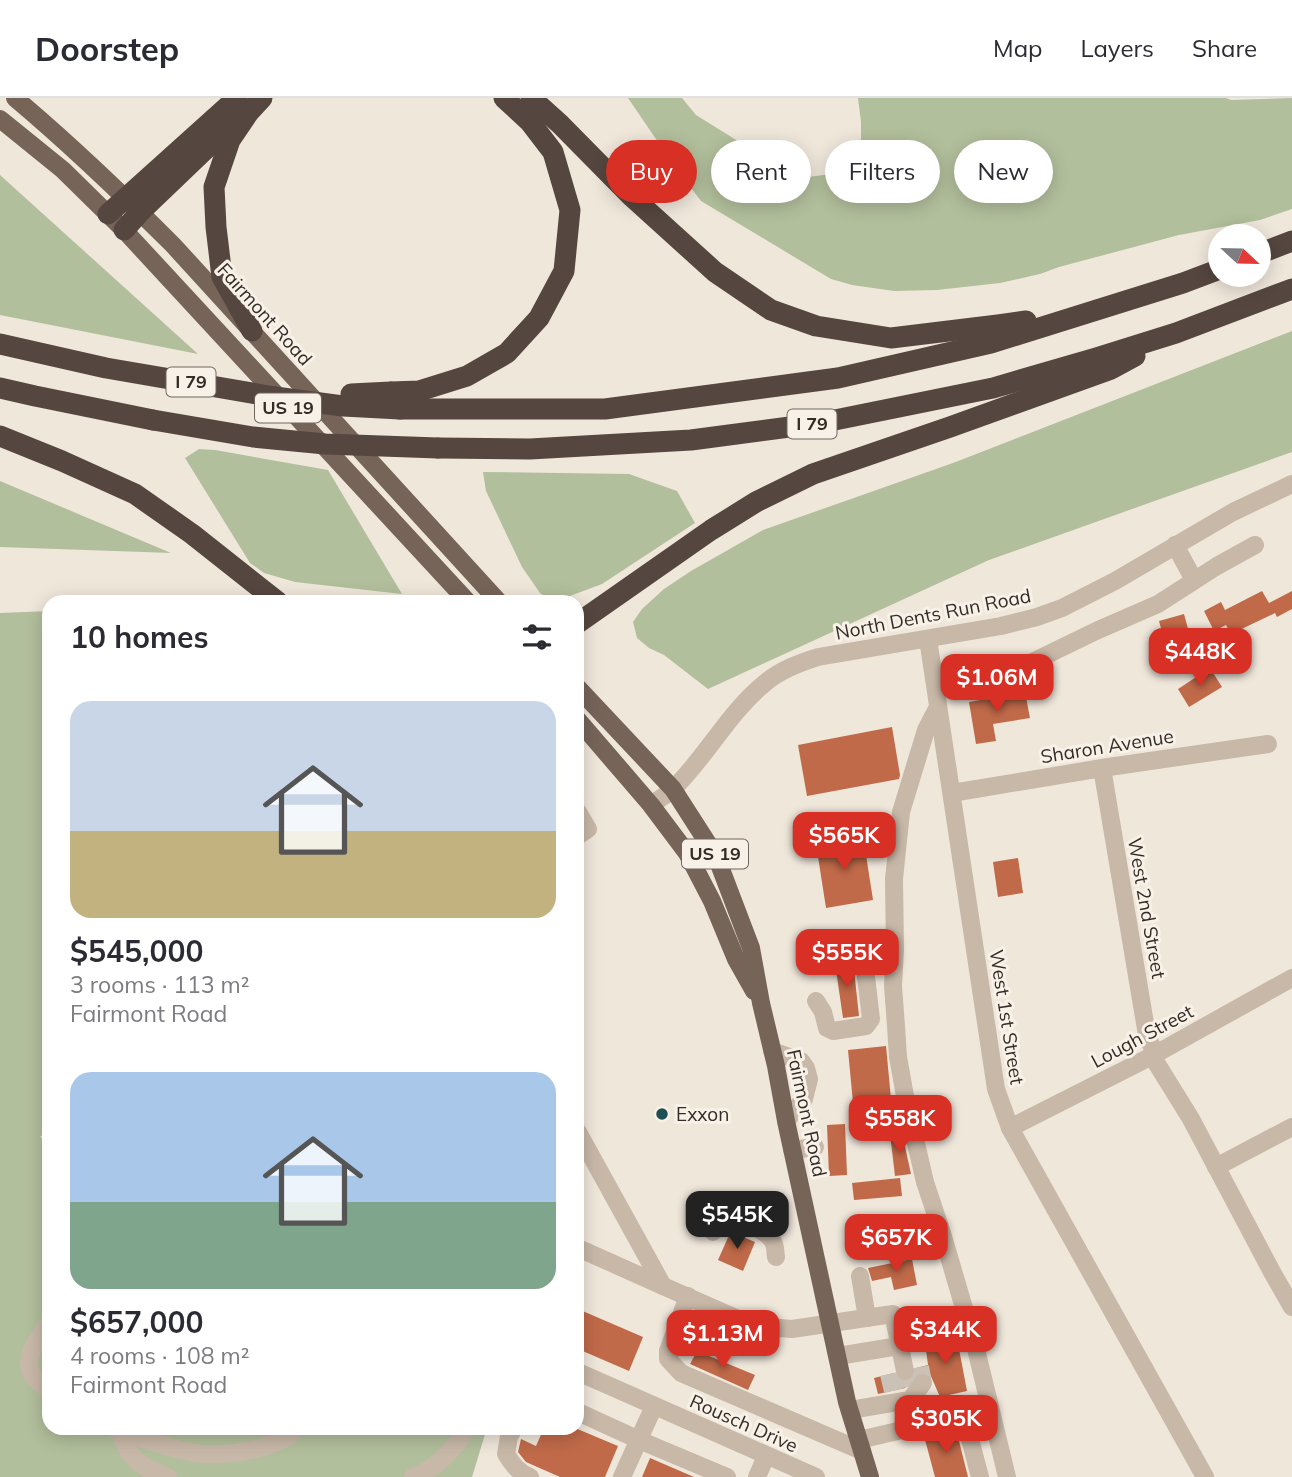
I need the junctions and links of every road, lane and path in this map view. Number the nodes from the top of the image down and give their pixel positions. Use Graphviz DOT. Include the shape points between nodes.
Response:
graph roads {
  1 [pos="15,98"];
  2 [pos="237,98"];
  3 [pos="261,98"];
  4 [pos="504,98"];
  5 [pos="531,98"];
  6 [pos="0,119"];
  7 [pos="133,205"];
  8 [pos="108,214"];
  9 [pos="124,230"];
  10 [pos="1292,241"];
  11 [pos="1271,249"];
  12 [pos="1208,274"];
  13 [pos="1292,289"];
  14 [pos="1111,306"];
  15 [pos="252,331"];
  16 [pos="1176,333"];
  17 [pos="0,344"];
  18 [pos="0,388"];
  19 [pos="396,401"];
  20 [pos="0,436"];
  21 [pos="1292,484"];
  22 [pos="1175,545"];
  23 [pos="1255,545"];
  24 [pos="1194,580"];
  25 [pos="269,595"];
  26 [pos="462,595"];
  27 [pos="493,595"];
  28 [pos="584,619"];
  29 [pos="928,639"];
  30 [pos="934,679"];
  31 [pos="584,694"];
  32 [pos="937,707"];
  33 [pos="584,727"];
  34 [pos="1268,744"];
  35 [pos="1102,768"];
  36 [pos="673,789"];
  37 [pos="952,793"];
  38 [pos="652,805"];
  39 [pos="863,951"];
  40 [pos="1292,978"];
  41 [pos="816,1001"];
  42 [pos="761,1003"];
  43 [pos="772,1051"];
  44 [pos="1153,1055"];
  45 [pos="786,1121"];
  46 [pos="1292,1127"];
  47 [pos="1010,1128"];
  48 [pos="584,1143"];
  49 [pos="815,1147"];
  50 [pos="792,1150"];
  51 [pos="1216,1167"];
  52 [pos="713,1232"];
  53 [pos="584,1251"];
  54 [pos="776,1257"];
  55 [pos="860,1276"];
  56 [pos="663,1286"];
  57 [pos="685,1304"];
  58 [pos="1292,1307"];
  59 [pos="867,1318"];
  60 [pos="831,1324"];
  61 [pos="723,1328"];
  62 [pos="42,1333"];
  63 [pos="668,1351"];
  64 [pos="838,1356"];
  65 [pos="584,1375"];
  66 [pos="905,1375"];
  67 [pos="42,1384"];
  68 [pos="654,1406"];
  69 [pos="850,1410"];
  70 [pos="584,1415"];
  71 [pos="120,1435"];
  72 [pos="131,1435"];
  73 [pos="290,1435"];
  74 [pos="462,1435"];
  75 [pos="510,1435"];
  76 [pos="639,1440"];
  77 [pos="861,1446"];
  78 [pos="766,1456"];
  79 [pos="138,1469"];
  80 [pos="168,1477"];
  81 [pos="413,1477"];
  82 [pos="530,1477"];
  83 [pos="622,1477"];
  84 [pos="727,1477"];
  85 [pos="757,1477"];
  86 [pos="816,1477"];
  87 [pos="870,1477"];
  88 [pos="980,1477"];
  89 [pos="1007,1477"];
  90 [pos="1205,1477"];
  1 -- 7 [label="main road, Fairmont Road / US 19"];
  2 -- 7 [label="highway"];
  3 -- 7 [label="highway"];
  3 -- 15 [label="highway" via="230,141 214,187 222,277"];
  4 -- 19 [label="highway" via="553,152 570,210 564,271 539,318 507,353 467,376"];
  5 -- 14 [label="highway" via="715,272 771,310 816,326 891,338 998,326"];
  6 -- 8 [label="main road, US 19"];
  7 -- 8 [label="highway"];
  7 -- 9 [label="highway"];
  7 -- 15 [label="main road, Fairmont Road / US 19"];
  8 -- 9 [label="main road, US 19"];
  9 -- 26 [label="main road, US 19"];
  10 -- 11 [label="highway"];
  12 -- 14 [label="highway, I 79"];
  13 -- 16 [label="highway, I 79"];
  14 -- 19 [label="highway, I 79" via="991,343 838,378 605,409"];
  15 -- 27 [label="main road, Fairmont Road / US 19"];
  16 -- 18 [label="highway, I 79, bridge" via="993,388 820,423 691,440 530,449 325,444 253,437"];
  16 -- 28 [label="highway" via="1111,369 813,474 710,530"];
  17 -- 19 [label="highway, I 79, bridge" via="106,368 275,397"];
  20 -- 25 [label="highway" via="135,494"];
  21 -- 22 [label="street, North Dents Run Road"];
  22 -- 24 [label="street"];
  22 -- 29 [label="street, North Dents Run Road" via="1062,608 1001,626"];
  23 -- 24 [label="street"];
  24 -- 30 [label="street" via="1158,604 1024,666"];
  29 -- 30 [label="street, West 1st Street"];
  29 -- 36 [label="street, North Dents Run Road" via="818,657 789,667 741,705"];
  30 -- 32 [label="street, West 1st Street"];
  31 -- 36 [label="main road, Fairmont Road / US 19"];
  32 -- 37 [label="street, West 1st Street"];
  32 -- 89 [label="street" via="901,812 894,879 895,1026 925,1182 976,1349"];
  33 -- 38 [label="main road, Fairmont Road / US 19"];
  34 -- 35 [label="street, Sharon Avenue"];
  35 -- 37 [label="street, Sharon Avenue"];
  35 -- 44 [label="street, West 2nd Street"];
  36 -- 38 [label="street, North Dents Run Road"];
  36 -- 42 [label="main road, Fairmont Road / US 19" via="716,856 751,948"];
  37 -- 47 [label="street, West 1st Street" via="996,1089"];
  38 -- 42 [label="main road, Fairmont Road / US 19" via="687,853"];
  39 -- 41 [label="street" via="871,1019 866,1026 827,1028"];
  40 -- 44 [label="street, Lough Street"];
  42 -- 43 [label="main road, Fairmont Road / US 19"];
  43 -- 45 [label="main road, Fairmont Road / US 19"];
  43 -- 45 [label="street" via="801,1061 809,1079 804,1099"];
  44 -- 47 [label="street, Lough Street"];
  44 -- 51 [label="street, West 2nd Street"];
  45 -- 50 [label="main road, Fairmont Road / US 19"];
  46 -- 51 [label="street"];
  47 -- 90 [label="street, West 1st Street"];
  48 -- 56 [label="street"];
  49 -- 50 [label="street"];
  50 -- 60 [label="main road, Fairmont Road / US 19"];
  51 -- 58 [label="street, West 2nd Street"];
  52 -- 54 [label="street" via="734,1220 748,1225 772,1240"];
  53 -- 56 [label="street"];
  55 -- 59 [label="street"];
  56 -- 57 [label="street"];
  57 -- 60 [label="street" via="754,1326 792,1329"];
  57 -- 63 [label="street"];
  59 -- 60 [label="street"];
  59 -- 66 [label="street" via="893,1314"];
  60 -- 64 [label="main road, Fairmont Road / US 19"];
  61 -- 63 [label="street"];
  62 -- 67 [label="street" via="29,1356 29,1370"];
  63 -- 77 [label="street" via="668,1359 681,1373"];
  64 -- 66 [label="street"];
  64 -- 69 [label="main road, Fairmont Road / US 19"];
  65 -- 68 [label="street, Rousch Drive"];
  66 -- 69 [label="street"];
  68 -- 76 [label="street"];
  68 -- 78 [label="street, Rousch Drive"];
  69 -- 77 [label="main road, Fairmont Road / US 19"];
  70 -- 76 [label="street"];
  71 -- 79 [label="street"];
  72 -- 73 [label="street" via="201,1454 246,1451"];
  74 -- 81 [label="street" via="445,1457"];
  75 -- 82 [label="street" via="506,1454 513,1466"];
  76 -- 83 [label="street"];
  76 -- 84 [label="street"];
  77 -- 87 [label="main road, Fairmont Road / US 19"];
  77 -- 88 [label="street" via="958,1417 967,1424"];
  78 -- 85 [label="street"];
  78 -- 86 [label="street, Rousch Drive"];
  79 -- 80 [label="street"];
}
